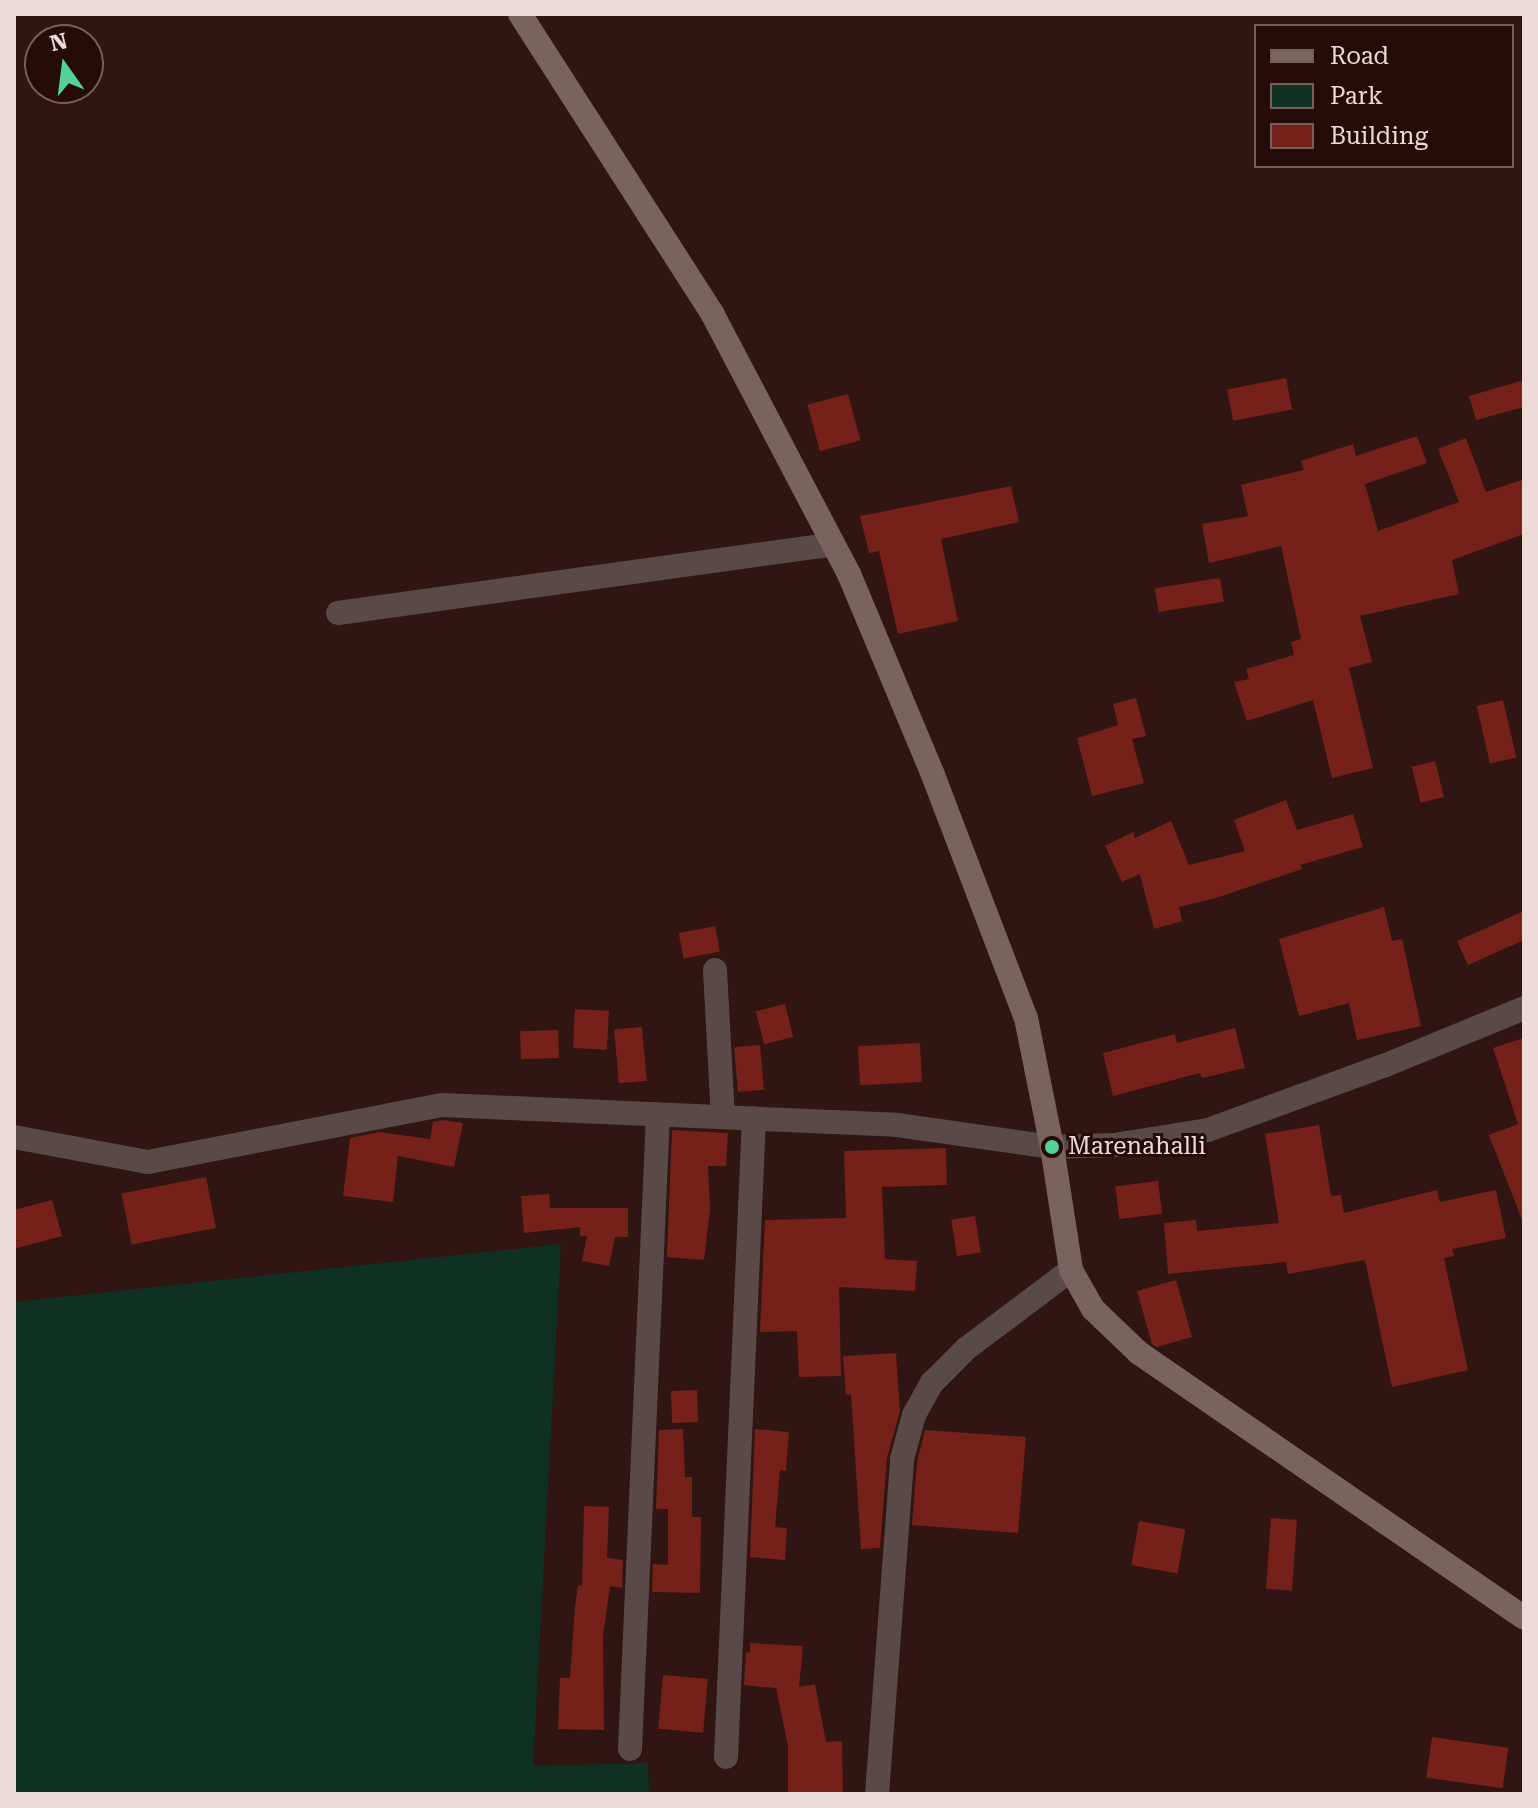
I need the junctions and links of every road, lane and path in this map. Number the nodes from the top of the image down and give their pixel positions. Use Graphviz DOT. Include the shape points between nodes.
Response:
graph roads {
  1 [pos="520,14"];
  2 [pos="833,544"];
  3 [pos="338,613"];
  4 [pos="715,970"];
  5 [pos="1524,1008"];
  6 [pos="658,1115"];
  7 [pos="723,1117"];
  8 [pos="754,1119"];
  9 [pos="14,1137"];
  10 [pos="1052,1147"];
  11 [pos="1071,1270"];
  12 [pos="1524,1618"];
  13 [pos="630,1749"];
  14 [pos="726,1757"];
  15 [pos="877,1794"];
  1 -- 2 [label="main road" via="713,315"];
  2 -- 3 [label="street"];
  2 -- 10 [label="main road" via="933,775 1026,1018"];
  4 -- 7 [label="street"];
  5 -- 10 [label="street" via="1208,1130 1114,1145"];
  6 -- 7 [label="street"];
  6 -- 9 [label="street" via="442,1105 148,1162"];
  6 -- 13 [label="street"];
  7 -- 8 [label="street"];
  8 -- 10 [label="street" via="897,1125"];
  8 -- 14 [label="street"];
  10 -- 11 [label="main road"];
  11 -- 12 [label="main road" via="1093,1309 1139,1353"];
  11 -- 15 [label="street" via="967,1348 932,1383 914,1415 902,1459"];
}
